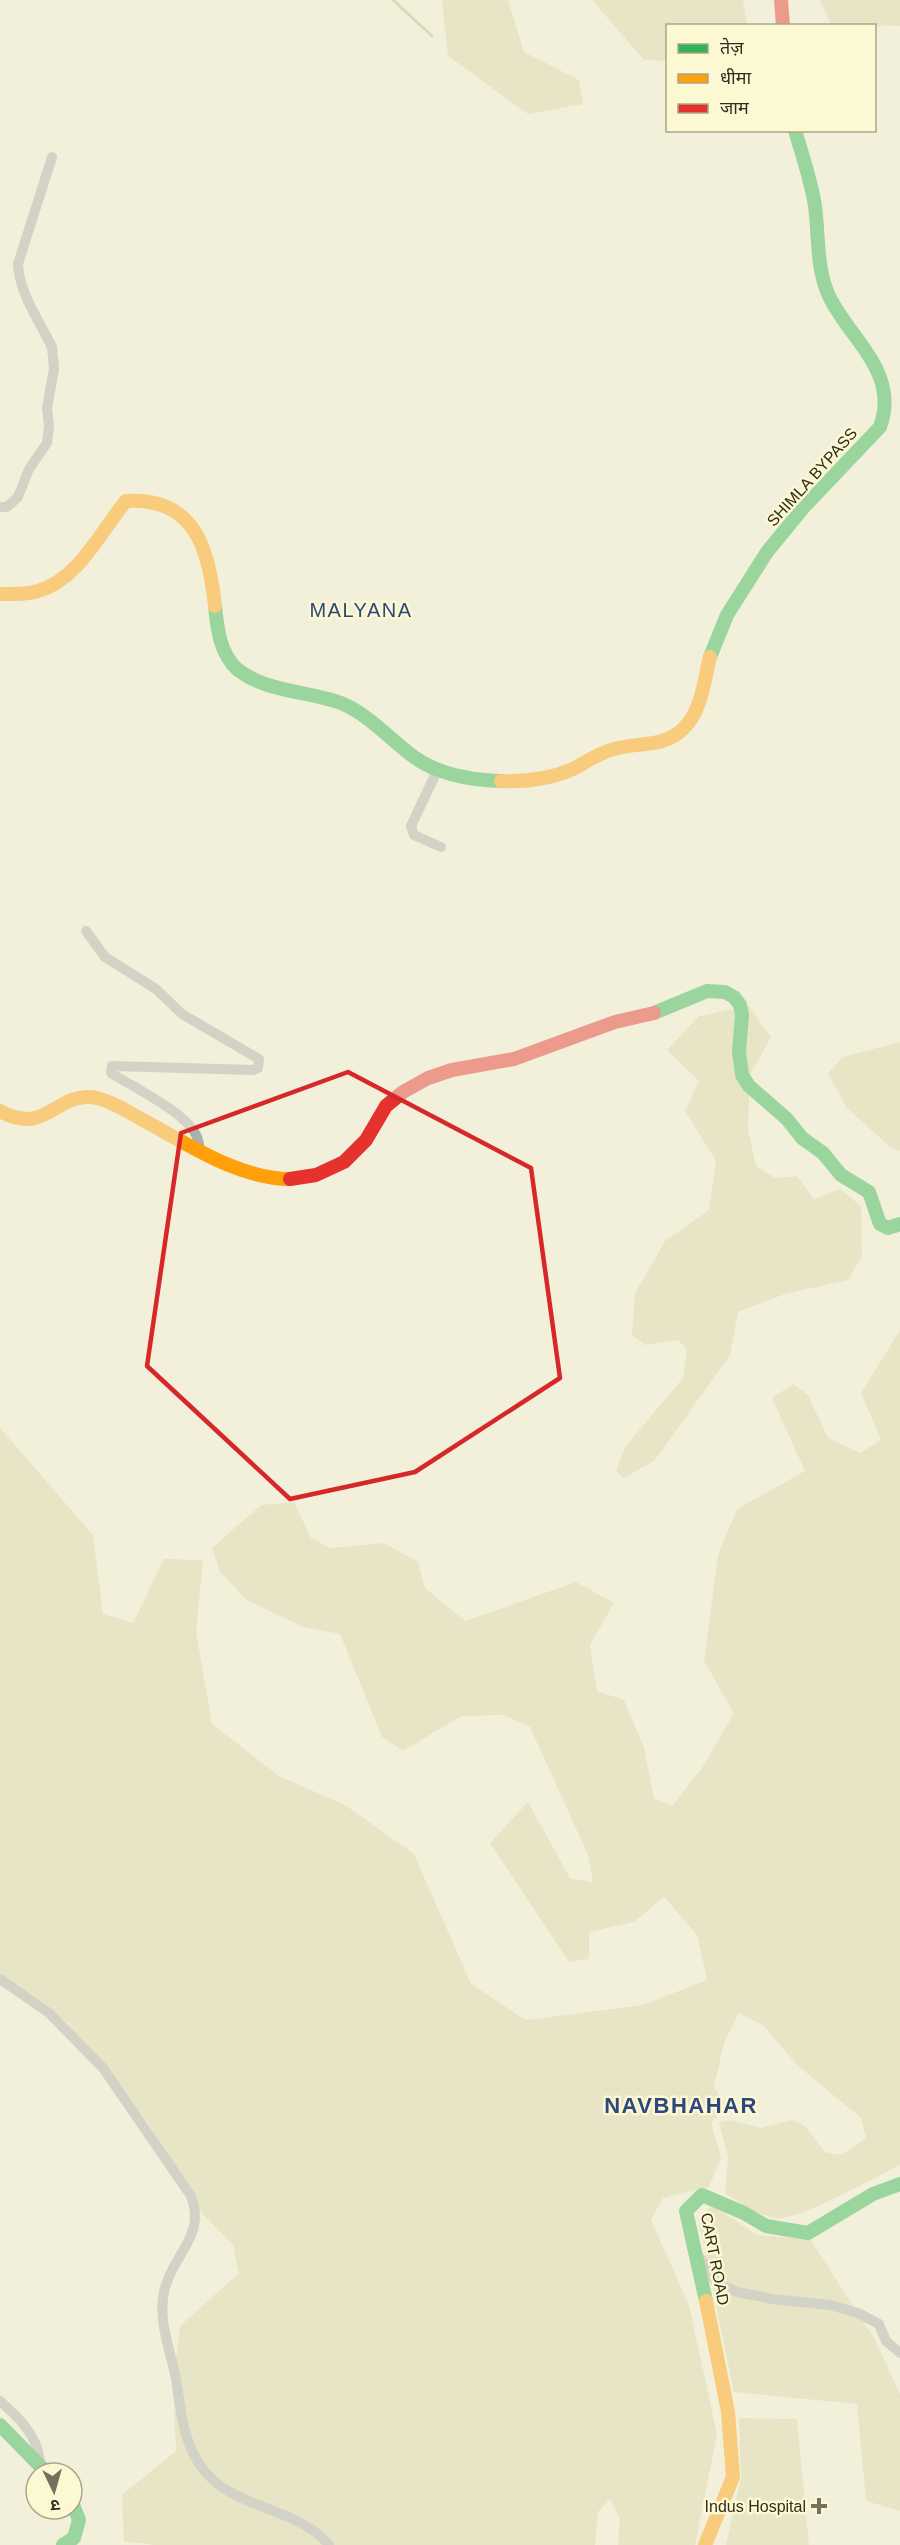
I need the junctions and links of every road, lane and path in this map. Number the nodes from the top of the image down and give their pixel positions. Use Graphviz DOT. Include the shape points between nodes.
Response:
graph roads {
  1 [pos="781,0"];
  2 [pos="783,24"];
  3 [pos="796,132"];
  4 [pos="52,157"];
  5 [pos="0,507"];
  6 [pos="0,594"];
  7 [pos="437,771"];
  8 [pos="441,847"];
  9 [pos="86,931"];
  10 [pos="0,1111"];
  11 [pos="200,1151"];
  12 [pos="900,1224"];
  13 [pos="0,1978"];
  14 [pos="900,2184"];
  15 [pos="697,2253"];
  16 [pos="900,2353"];
  17 [pos="0,2401"];
  18 [pos="0,2425"];
  19 [pos="36,2461"];
  20 [pos="42,2461"];
  21 [pos="79,2521"];
  22 [pos="63,2545"];
  23 [pos="329,2545"];
  24 [pos="705,2545"];
  1 -- 2 [label="main road"];
  3 -- 7 [label="main road, SHIMLA BYPASS" via="812,188 825,287 837,309 876,354 893,386 895,398 886,420 809,501 762,559 715,639 698,706 688,723 671,739 615,748 560,774 525,782 464,778"];
  4 -- 5 [label="street" via="18,264 23,288 54,358 47,443 29,469 18,498 7,507"];
  6 -- 7 [label="main road, SHIMLA BYPASS" via="23,595 45,590 88,553 126,501 148,499 172,508 201,538 209,560 224,652 236,668 254,678 355,710 416,761"];
  7 -- 8 [label="street" via="411,826 414,836"];
  9 -- 11 [label="street" via="105,957 156,989 182,1014 259,1059 258,1068 253,1070 116,1065 110,1069 189,1126 196,1134"];
  10 -- 11 [label="main road" via="24,1123 38,1120 80,1097 95,1098"];
  11 -- 12 [label="main road" via="279,1180 329,1171 358,1151 383,1108 421,1081 531,1054 607,1024 661,1011 706,990 717,989 741,1006 738,1056 747,1084 841,1175 868,1191 880,1224 888,1228"];
  13 -- 23 [label="street" via="49,2013 103,2068 191,2196 196,2224 170,2273 162,2307 178,2408 199,2464 214,2482 239,2497 286,2514 318,2532"];
  14 -- 15 [label="main road, CART ROAD" via="873,2194 807,2233 766,2226 702,2195 686,2211"];
  15 -- 16 [label="street" via="716,2282 737,2292 772,2300 830,2305 858,2313 879,2324 886,2341"];
  15 -- 24 [label="main road, CART ROAD" via="728,2412 732,2477"];
  17 -- 20 [label="street" via="27,2428"];
  18 -- 19 [label="main road"];
  21 -- 22 [label="main road" via="74,2538"];
}
